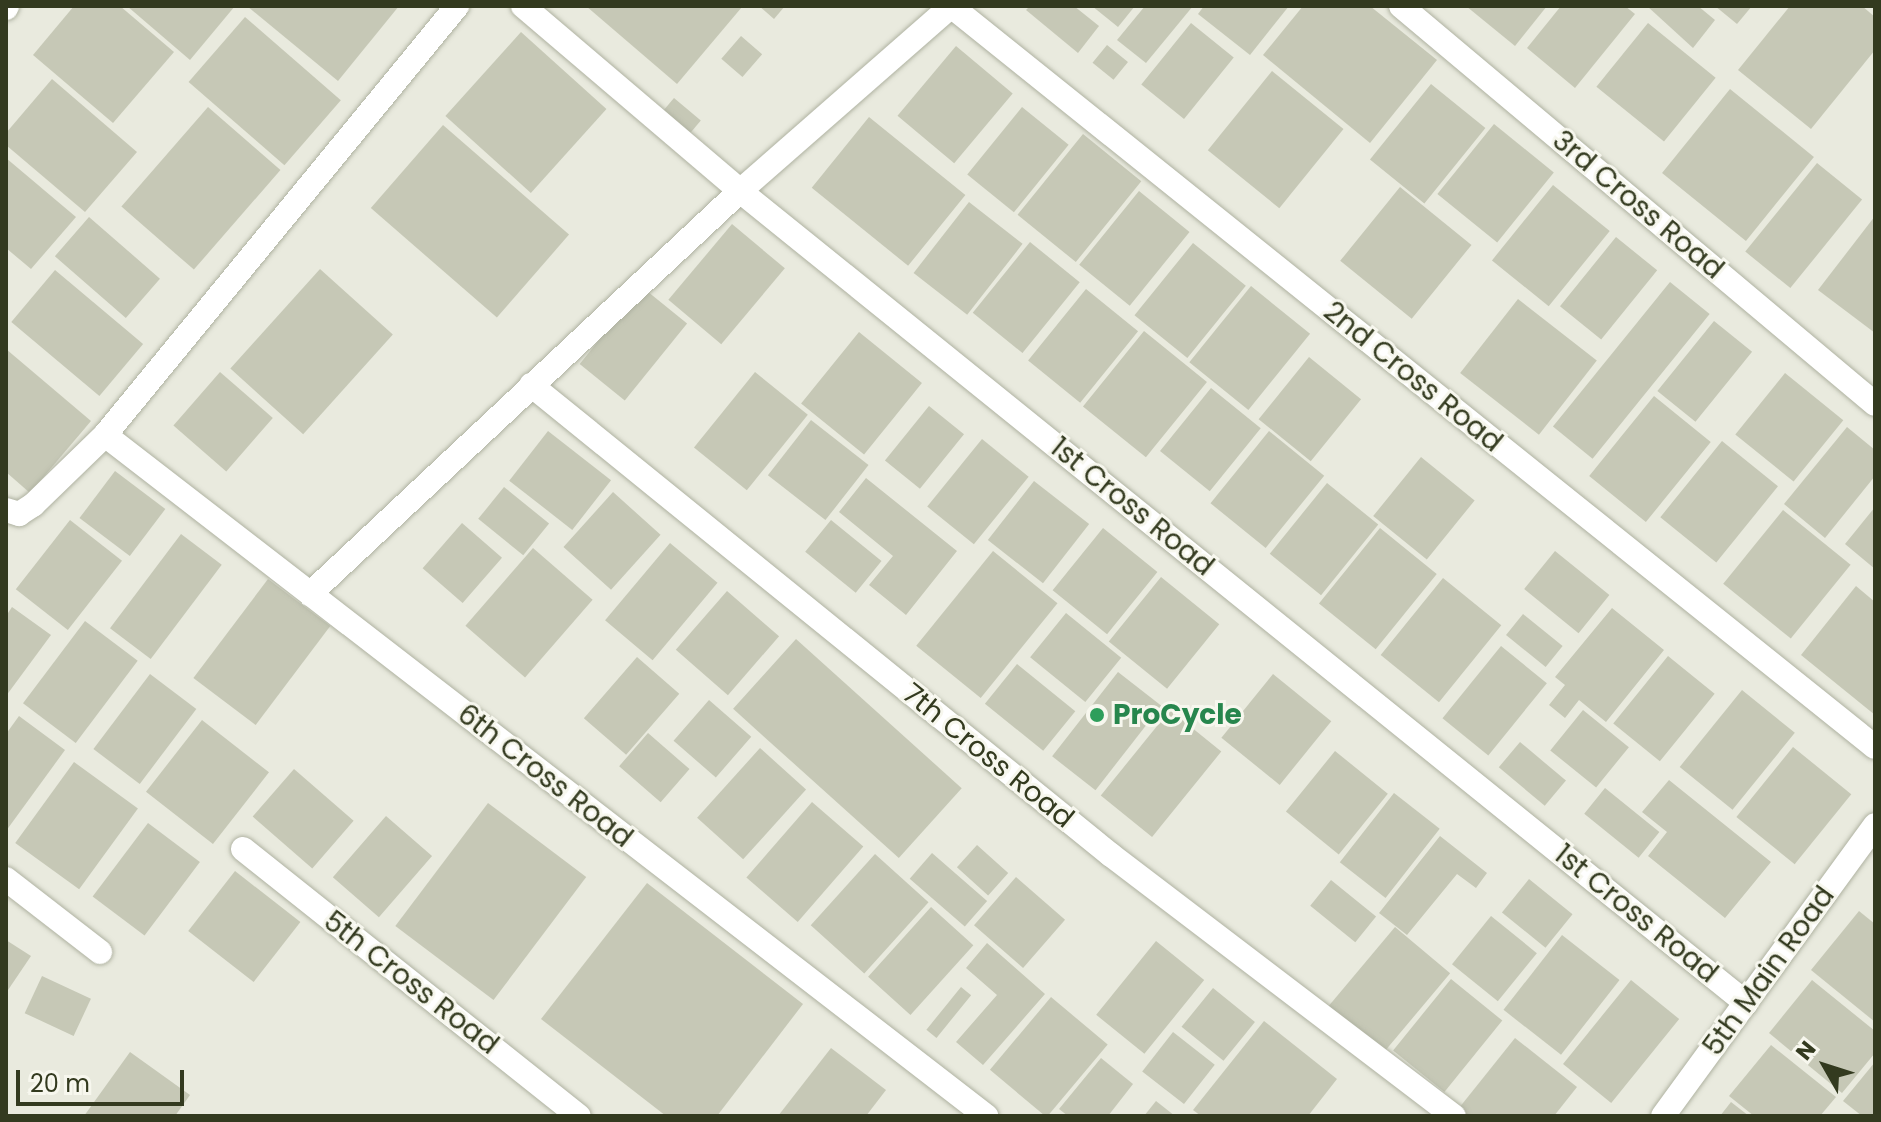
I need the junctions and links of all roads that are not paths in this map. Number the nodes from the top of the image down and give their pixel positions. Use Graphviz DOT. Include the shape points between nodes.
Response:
graph roads {
  1 [pos="457,6"];
  2 [pos="523,6"];
  3 [pos="951,6"];
  4 [pos="1401,6"];
  5 [pos="740,191"];
  6 [pos="531,385"];
  7 [pos="1875,404"];
  8 [pos="105,435"];
  9 [pos="6,510"];
  10 [pos="310,594"];
  11 [pos="1875,747"];
  12 [pos="1875,825"];
  13 [pos="243,849"];
  14 [pos="6,879"];
  15 [pos="100,952"];
  16 [pos="1746,1003"];
  17 [pos="579,1116"];
  18 [pos="986,1116"];
  19 [pos="1454,1116"];
  20 [pos="1663,1116"];
  1 -- 8 [label="street"];
  2 -- 5 [label="street, 1st Cross Road"];
  3 -- 5 [label="street"];
  3 -- 11 [label="street, 2nd Cross Road"];
  4 -- 7 [label="street, 3rd Cross Road"];
  5 -- 6 [label="street"];
  5 -- 16 [label="street, 1st Cross Road"];
  6 -- 10 [label="street"];
  6 -- 19 [label="street, 7th Cross Road" via="1111,855"];
  8 -- 9 [label="street" via="33,505 19,514"];
  8 -- 10 [label="street, 6th Cross Road"];
  10 -- 18 [label="street, 6th Cross Road"];
  12 -- 16 [label="street, 5th Main Road"];
  13 -- 17 [label="street, 5th Cross Road"];
  14 -- 15 [label="street"];
  16 -- 20 [label="street, 5th Main Road"];
}
